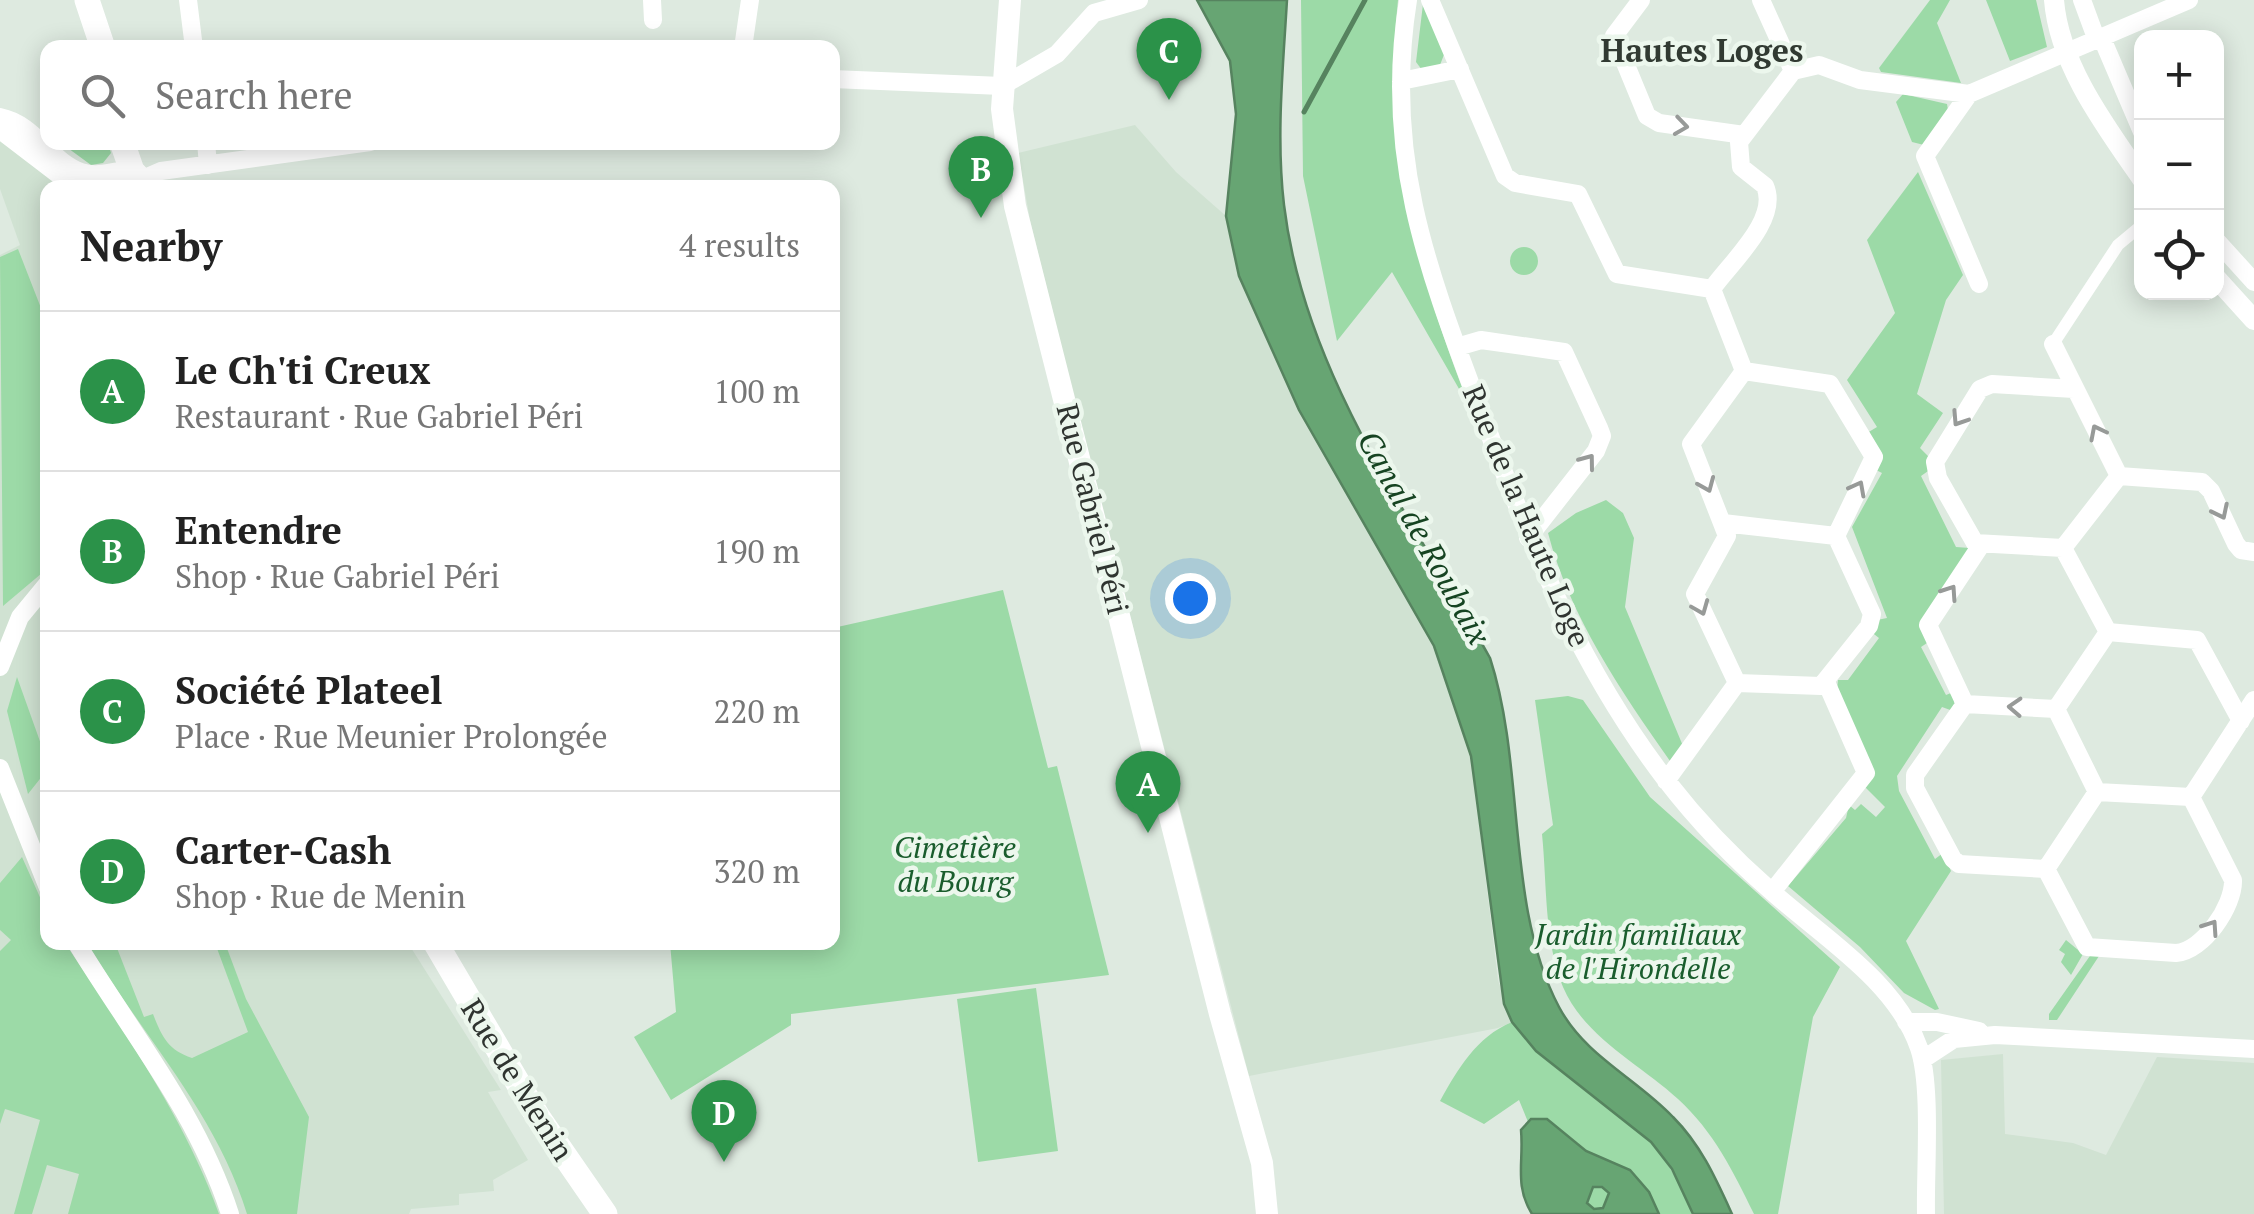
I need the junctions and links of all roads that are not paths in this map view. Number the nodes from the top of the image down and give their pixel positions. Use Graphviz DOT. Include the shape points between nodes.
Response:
graph roads {
  1 [pos="72,0"];
  2 [pos="87,0"];
  3 [pos="188,0"];
  4 [pos="652,0"];
  5 [pos="750,0"];
  6 [pos="1010,0"];
  7 [pos="1140,0"];
  8 [pos="1408,0"];
  9 [pos="1430,0"];
  10 [pos="1641,0"];
  11 [pos="1761,0"];
  12 [pos="2054,0"];
  13 [pos="2082,0"];
  14 [pos="2188,0"];
  15 [pos="653,20"];
  16 [pos="2099,37"];
  17 [pos="86,40"];
  18 [pos="100,40"];
  19 [pos="193,40"];
  20 [pos="744,40"];
  21 [pos="2067,51"];
  22 [pos="1460,69"];
  23 [pos="1793,71"];
  24 [pos="840,79"];
  25 [pos="1401,81"];
  26 [pos="1002,86"];
  27 [pos="1969,94"];
  28 [pos="0,118"];
  29 [pos="2137,120"];
  30 [pos="0,130"];
  31 [pos="1744,135"];
  32 [pos="40,141"];
  33 [pos="51,150"];
  34 [pos="125,150"];
  35 [pos="138,150"];
  36 [pos="207,150"];
  37 [pos="314,150"];
  38 [pos="208,165"];
  39 [pos="2134,165"];
  40 [pos="66,180"];
  41 [pos="133,180"];
  42 [pos="138,180"];
  43 [pos="138,180"];
  44 [pos="142,180"];
  45 [pos="2134,232"];
  46 [pos="2224,249"];
  47 [pos="2254,282"];
  48 [pos="1979,284"];
  49 [pos="2224,287"];
  50 [pos="1712,290"];
  51 [pos="2254,320"];
  52 [pos="2052,344"];
  53 [pos="1456,348"];
  54 [pos="1744,371"];
  55 [pos="2074,389"];
  56 [pos="2119,476"];
  57 [pos="1724,522"];
  58 [pos="1836,536"];
  59 [pos="1528,538"];
  60 [pos="1981,544"];
  61 [pos="2063,548"];
  62 [pos="2250,552"];
  63 [pos="40,593"];
  64 [pos="2108,632"];
  65 [pos="0,666"];
  66 [pos="1826,682"];
  67 [pos="1736,683"];
  68 [pos="2254,700"];
  69 [pos="1965,704"];
  70 [pos="2056,709"];
  71 [pos="2240,721"];
  72 [pos="0,768"];
  73 [pos="1666,781"];
  74 [pos="2096,792"];
  75 [pos="2191,797"];
  76 [pos="40,868"];
  77 [pos="2046,869"];
  78 [pos="1772,892"];
  79 [pos="81,950"];
  80 [pos="426,950"];
  81 [pos="441,950"];
  82 [pos="1220,1014"];
  83 [pos="1906,1022"];
  84 [pos="1994,1035"];
  85 [pos="2254,1049"];
  86 [pos="1922,1060"];
  87 [pos="230,1214"];
  88 [pos="588,1214"];
  89 [pos="605,1214"];
  90 [pos="1257,1214"];
  91 [pos="1268,1214"];
  92 [pos="1926,1214"];
  1 -- 17 [label="main road"];
  2 -- 18 [label="main road"];
  3 -- 19 [label="street"];
  4 -- 15 [label="street"];
  5 -- 20 [label="street"];
  6 -- 26 [label="main road, Rue Gabriel Péri"];
  7 -- 26 [label="street" via="1094,14 1057,54"];
  8 -- 25 [label="street, Rue de la Haute Loge"];
  9 -- 22 [label="street"];
  10 -- 31 [label="street, one-way" via="1614,36 1647,116"];
  11 -- 23 [label="street"];
  12 -- 21 [label="street"];
  13 -- 16 [label="street"];
  14 -- 16 [label="street"];
  16 -- 21 [label="street"];
  16 -- 29 [label="street"];
  21 -- 27 [label="street"];
  21 -- 39 [label="street"];
  22 -- 25 [label="street"];
  22 -- 50 [label="street" via="1505,176 1578,194 1617,274"];
  23 -- 27 [label="street" via="1819,65 1860,80"];
  23 -- 31 [label="street"];
  24 -- 26 [label="street"];
  25 -- 53 [label="street, Rue de la Haute Loge" via="1414,219"];
  26 -- 82 [label="main road, Rue Gabriel Péri" via="1015,206"];
  27 -- 48 [label="street" via="1925,156"];
  28 -- 32 [label="street"];
  30 -- 40 [label="street"];
  31 -- 50 [label="street" via="1738,159 1765,186 1768,204"];
  33 -- 41 [label="street" via="76,170"];
  34 -- 42 [label="main road"];
  35 -- 43 [label="main road"];
  36 -- 38 [label="street"];
  37 -- 38 [label="street"];
  38 -- 44 [label="street"];
  45 -- 52 [label="street" via="2118,245"];
  46 -- 47 [label="street"];
  49 -- 51 [label="street"];
  50 -- 54 [label="street"];
  52 -- 55 [label="street"];
  53 -- 59 [label="street, Rue de la Haute Loge"];
  59 -- 53 [label="street, one-way" via="1596,451 1600,428 1564,352 1481,340"];
  54 -- 57 [label="street, one-way" via="1695,434 1692,448"];
  58 -- 54 [label="street, one-way" via="1873,461 1872,449 1830,384"];
  56 -- 55 [label="street, one-way"];
  55 -- 60 [label="street, one-way" via="1986,386 1938,450 1938,478 1970,538"];
  56 -- 61 [label="street"];
  56 -- 62 [label="street, one-way" via="2202,482 2236,544"];
  57 -- 58 [label="street"];
  57 -- 67 [label="street, one-way" via="1727,542 1695,594"];
  58 -- 66 [label="street" via="1873,620"];
  59 -- 73 [label="street, Rue de la Haute Loge" via="1586,661"];
  60 -- 61 [label="street"];
  69 -- 60 [label="street, one-way" via="1928,625"];
  61 -- 64 [label="street"];
  63 -- 65 [label="street" via="20,617"];
  64 -- 70 [label="street"];
  64 -- 71 [label="street" via="2197,640"];
  66 -- 67 [label="street" via="1814,688"];
  66 -- 78 [label="street" via="1866,773"];
  67 -- 73 [label="street"];
  68 -- 71 [label="street"];
  70 -- 69 [label="street, one-way"];
  69 -- 77 [label="street" via="1915,775 1915,788 1959,864"];
  70 -- 74 [label="street"];
  71 -- 75 [label="street"];
  72 -- 76 [label="street"];
  73 -- 78 [label="street, Rue de la Haute Loge"];
  74 -- 75 [label="street"];
  74 -- 77 [label="street"];
  77 -- 75 [label="street, one-way" via="2090,948 2188,952 2232,895 2233,880"];
  78 -- 83 [label="street, Rue de la Haute Loge" via="1871,979"];
  79 -- 87 [label="street" via="177,1097"];
  80 -- 88 [label="main road, Rue de Menin" via="510,1098"];
  81 -- 89 [label="main road, Rue de Menin" via="538,1117"];
  82 -- 90 [label="main road, Rue Gabriel Péri"];
  82 -- 91 [label="main road, Rue Gabriel Péri" via="1262,1163"];
  83 -- 84 [label="street" via="1947,1023"];
  83 -- 86 [label="street, Rue de la Haute Loge"];
  84 -- 85 [label="street"];
  84 -- 86 [label="street" via="1954,1039"];
  86 -- 92 [label="street, Rue de la Haute Loge"];
}
